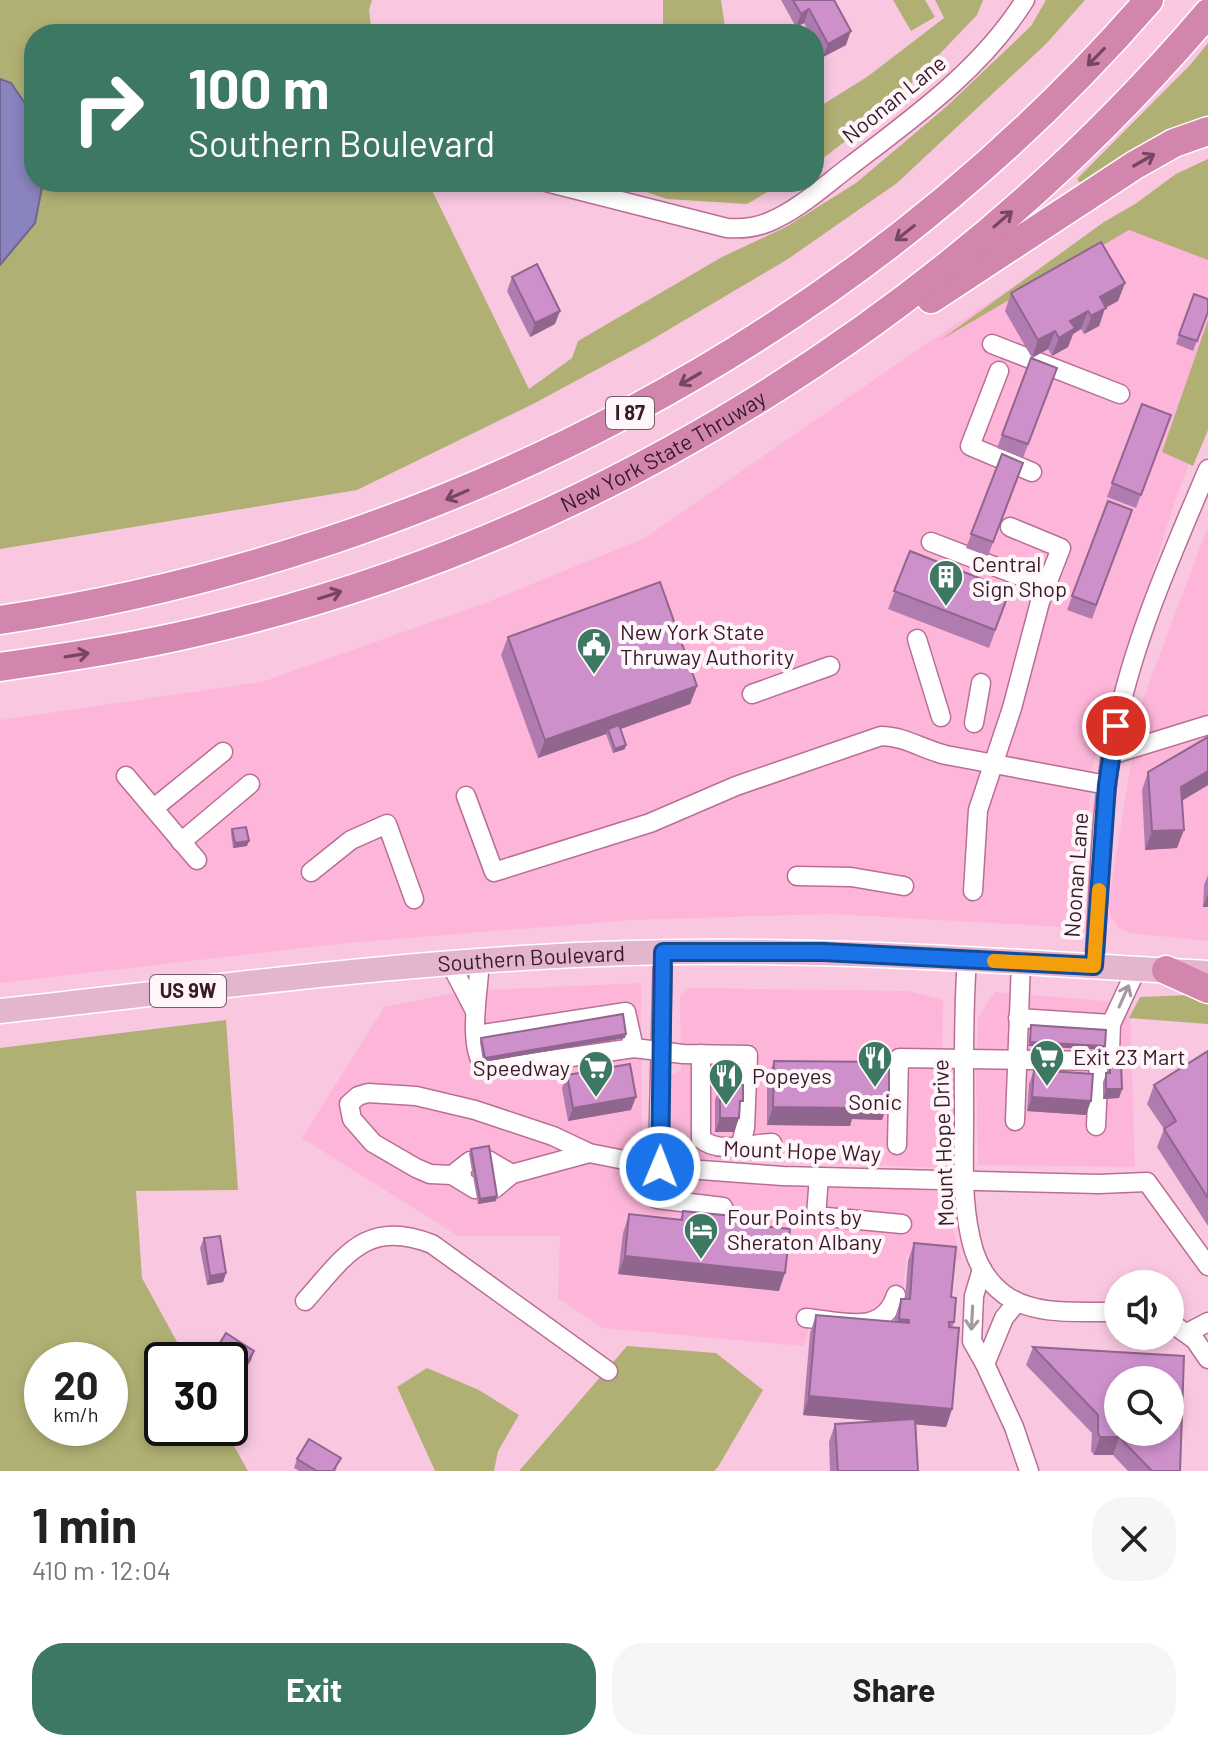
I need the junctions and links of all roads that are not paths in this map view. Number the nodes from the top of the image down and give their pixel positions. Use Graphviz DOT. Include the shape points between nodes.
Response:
graph roads {
  1 [pos="1025,0"];
  2 [pos="1149,0"];
  3 [pos="1208,13"];
  4 [pos="1208,131"];
  5 [pos="824,185"];
  6 [pos="585,192"];
  7 [pos="814,192"];
  8 [pos="992,344"];
  9 [pos="999,371"];
  10 [pos="784,383"];
  11 [pos="1120,394"];
  12 [pos="1208,469"];
  13 [pos="1032,472"];
  14 [pos="1010,527"];
  15 [pos="931,542"];
  16 [pos="1046,586"];
  17 [pos="0,620"];
  18 [pos="917,639"];
  19 [pos="830,666"];
  20 [pos="0,667"];
  21 [pos="981,683"];
  22 [pos="752,694"];
  23 [pos="941,717"];
  24 [pos="974,723"];
  25 [pos="1208,725"];
  26 [pos="223,752"];
  27 [pos="1111,755"];
  28 [pos="993,764"];
  29 [pos="126,776"];
  30 [pos="250,784"];
  31 [pos="1107,785"];
  32 [pos="466,796"];
  33 [pos="154,808"];
  34 [pos="181,842"];
  35 [pos="197,860"];
  36 [pos="311,872"];
  37 [pos="797,876"];
  38 [pos="904,886"];
  39 [pos="973,891"];
  40 [pos="414,899"];
  41 [pos="663,952"];
  42 [pos="967,959"];
  43 [pos="480,960"];
  44 [pos="1021,962"];
  45 [pos="450,963"];
  46 [pos="1208,964"];
  47 [pos="1094,966"];
  48 [pos="1137,968"];
  49 [pos="1173,971"];
  50 [pos="1208,973"];
  51 [pos="1208,989"];
  52 [pos="0,1011"];
  53 [pos="475,1011"];
  54 [pos="1018,1018"];
  55 [pos="1111,1024"];
  56 [pos="476,1035"];
  57 [pos="1070,1042"];
  58 [pos="634,1048"];
  59 [pos="663,1051"];
  60 [pos="701,1054"];
  61 [pos="964,1059"];
  62 [pos="1017,1060"];
  63 [pos="1015,1121"];
  64 [pos="1096,1126"];
  65 [pos="772,1143"];
  66 [pos="741,1144"];
  67 [pos="897,1145"];
  68 [pos="589,1153"];
  69 [pos="660,1167"];
  70 [pos="819,1177"];
  71 [pos="964,1180"];
  72 [pos="723,1207"];
  73 [pos="902,1224"];
  74 [pos="1208,1266"];
  75 [pos="982,1269"];
  76 [pos="896,1295"];
  77 [pos="305,1301"];
  78 [pos="1017,1302"];
  79 [pos="1104,1312"];
  80 [pos="806,1318"];
  81 [pos="1208,1322"];
  82 [pos="1184,1331"];
  83 [pos="1187,1333"];
  84 [pos="1206,1351"];
  85 [pos="985,1364"];
  86 [pos="608,1371"];
  87 [pos="1029,1471"];
  1 -- 5 [label="street, Noonan Lane" via="990,49"];
  2 -- 17 [label="highway, I 87, one-way" via="1054,99 918,222 783,321 652,401 491,480 337,540 151,592"];
  10 -- 3 [label="highway, New York State Thruway / I 87, one-way" via="908,296 1021,203 1122,108"];
  10 -- 4 [label="highway, one-way" via="804,383 1135,165"];
  6 -- 7 [label="street, Noonan Lane" via="727,228 746,228 768,222"];
  8 -- 11 [label="street"];
  9 -- 13 [label="street" via="970,446"];
  20 -- 10 [label="highway, New York State Thruway / I 87, one-way" via="200,632 392,575 583,495"];
  12 -- 27 [label="street, Noonan Lane" via="1143,630"];
  14 -- 16 [label="street" via="1061,548"];
  15 -- 16 [label="street"];
  16 -- 28 [label="street"];
  18 -- 23 [label="street"];
  19 -- 22 [label="street"];
  21 -- 24 [label="street"];
  25 -- 27 [label="street"];
  26 -- 33 [label="street"];
  27 -- 31 [label="street, Noonan Lane"];
  28 -- 31 [label="street"];
  28 -- 32 [label="street" via="926,750 897,738 874,738 736,786 650,823 494,872"];
  28 -- 39 [label="street" via="978,810"];
  29 -- 33 [label="street"];
  30 -- 34 [label="street"];
  31 -- 47 [label="street, Noonan Lane"];
  33 -- 34 [label="street"];
  34 -- 35 [label="street"];
  36 -- 40 [label="street" via="351,840 387,824"];
  37 -- 38 [label="street" via="851,877"];
  41 -- 42 [label="main road, Southern Boulevard / US 9W" via="795,951"];
  41 -- 43 [label="main road, Southern Boulevard / US 9W"];
  41 -- 59 [label="street"];
  42 -- 44 [label="main road, Southern Boulevard / US 9W"];
  42 -- 61 [label="street, Mount Hope Drive"];
  43 -- 45 [label="main road, Southern Boulevard / US 9W"];
  43 -- 53 [label="street"];
  44 -- 47 [label="main road, Southern Boulevard / US 9W"];
  44 -- 54 [label="street"];
  45 -- 52 [label="main road, Southern Boulevard / US 9W"];
  45 -- 53 [label="street"];
  46 -- 49 [label="highway"];
  47 -- 48 [label="main road, Southern Boulevard / US 9W"];
  48 -- 49 [label="main road, Southern Boulevard / US 9W"];
  55 -- 48 [label="street, one-way"];
  49 -- 50 [label="main road, Southern Boulevard / US 9W"];
  49 -- 51 [label="highway"];
  53 -- 56 [label="street"];
  54 -- 57 [label="street"];
  54 -- 62 [label="street"];
  55 -- 57 [label="street"];
  55 -- 57 [label="street" via="1110,1053"];
  56 -- 58 [label="street" via="484,1067"];
  56 -- 58 [label="street" via="626,1012"];
  57 -- 62 [label="street"];
  57 -- 64 [label="street"];
  58 -- 59 [label="street"];
  59 -- 60 [label="street"];
  59 -- 69 [label="street"];
  60 -- 66 [label="street" via="701,1139 720,1148"];
  60 -- 66 [label="street" via="748,1055"];
  61 -- 62 [label="street"];
  61 -- 67 [label="street" via="899,1058"];
  61 -- 71 [label="street, Mount Hope Drive"];
  62 -- 63 [label="street"];
  65 -- 66 [label="street"];
  68 -- 68 [label="street" via="512,1174 430,1174 373,1143 352,1119 349,1104 368,1093 416,1096 490,1115"];
  68 -- 69 [label="street, Mount Hope Way"];
  69 -- 70 [label="street, Mount Hope Way"];
  69 -- 72 [label="street" via="657,1199"];
  70 -- 71 [label="street, Mount Hope Way"];
  70 -- 73 [label="street" via="816,1216"];
  71 -- 74 [label="street, Mount Hope Way" via="1147,1182"];
  71 -- 75 [label="street, Mount Hope Drive" via="968,1225"];
  75 -- 78 [label="street, Mount Hope Drive"];
  75 -- 85 [label="street, one-way" via="974,1296 972,1341"];
  76 -- 80 [label="street" via="889,1311 875,1322"];
  77 -- 86 [label="street" via="352,1248 374,1238 415,1238 432,1244"];
  78 -- 79 [label="street, Mount Hope Drive" via="1052,1310"];
  78 -- 85 [label="street" via="1004,1318"];
  81 -- 83 [label="street"];
  82 -- 83 [label="street"];
  83 -- 84 [label="street"];
  85 -- 87 [label="street"];
}
